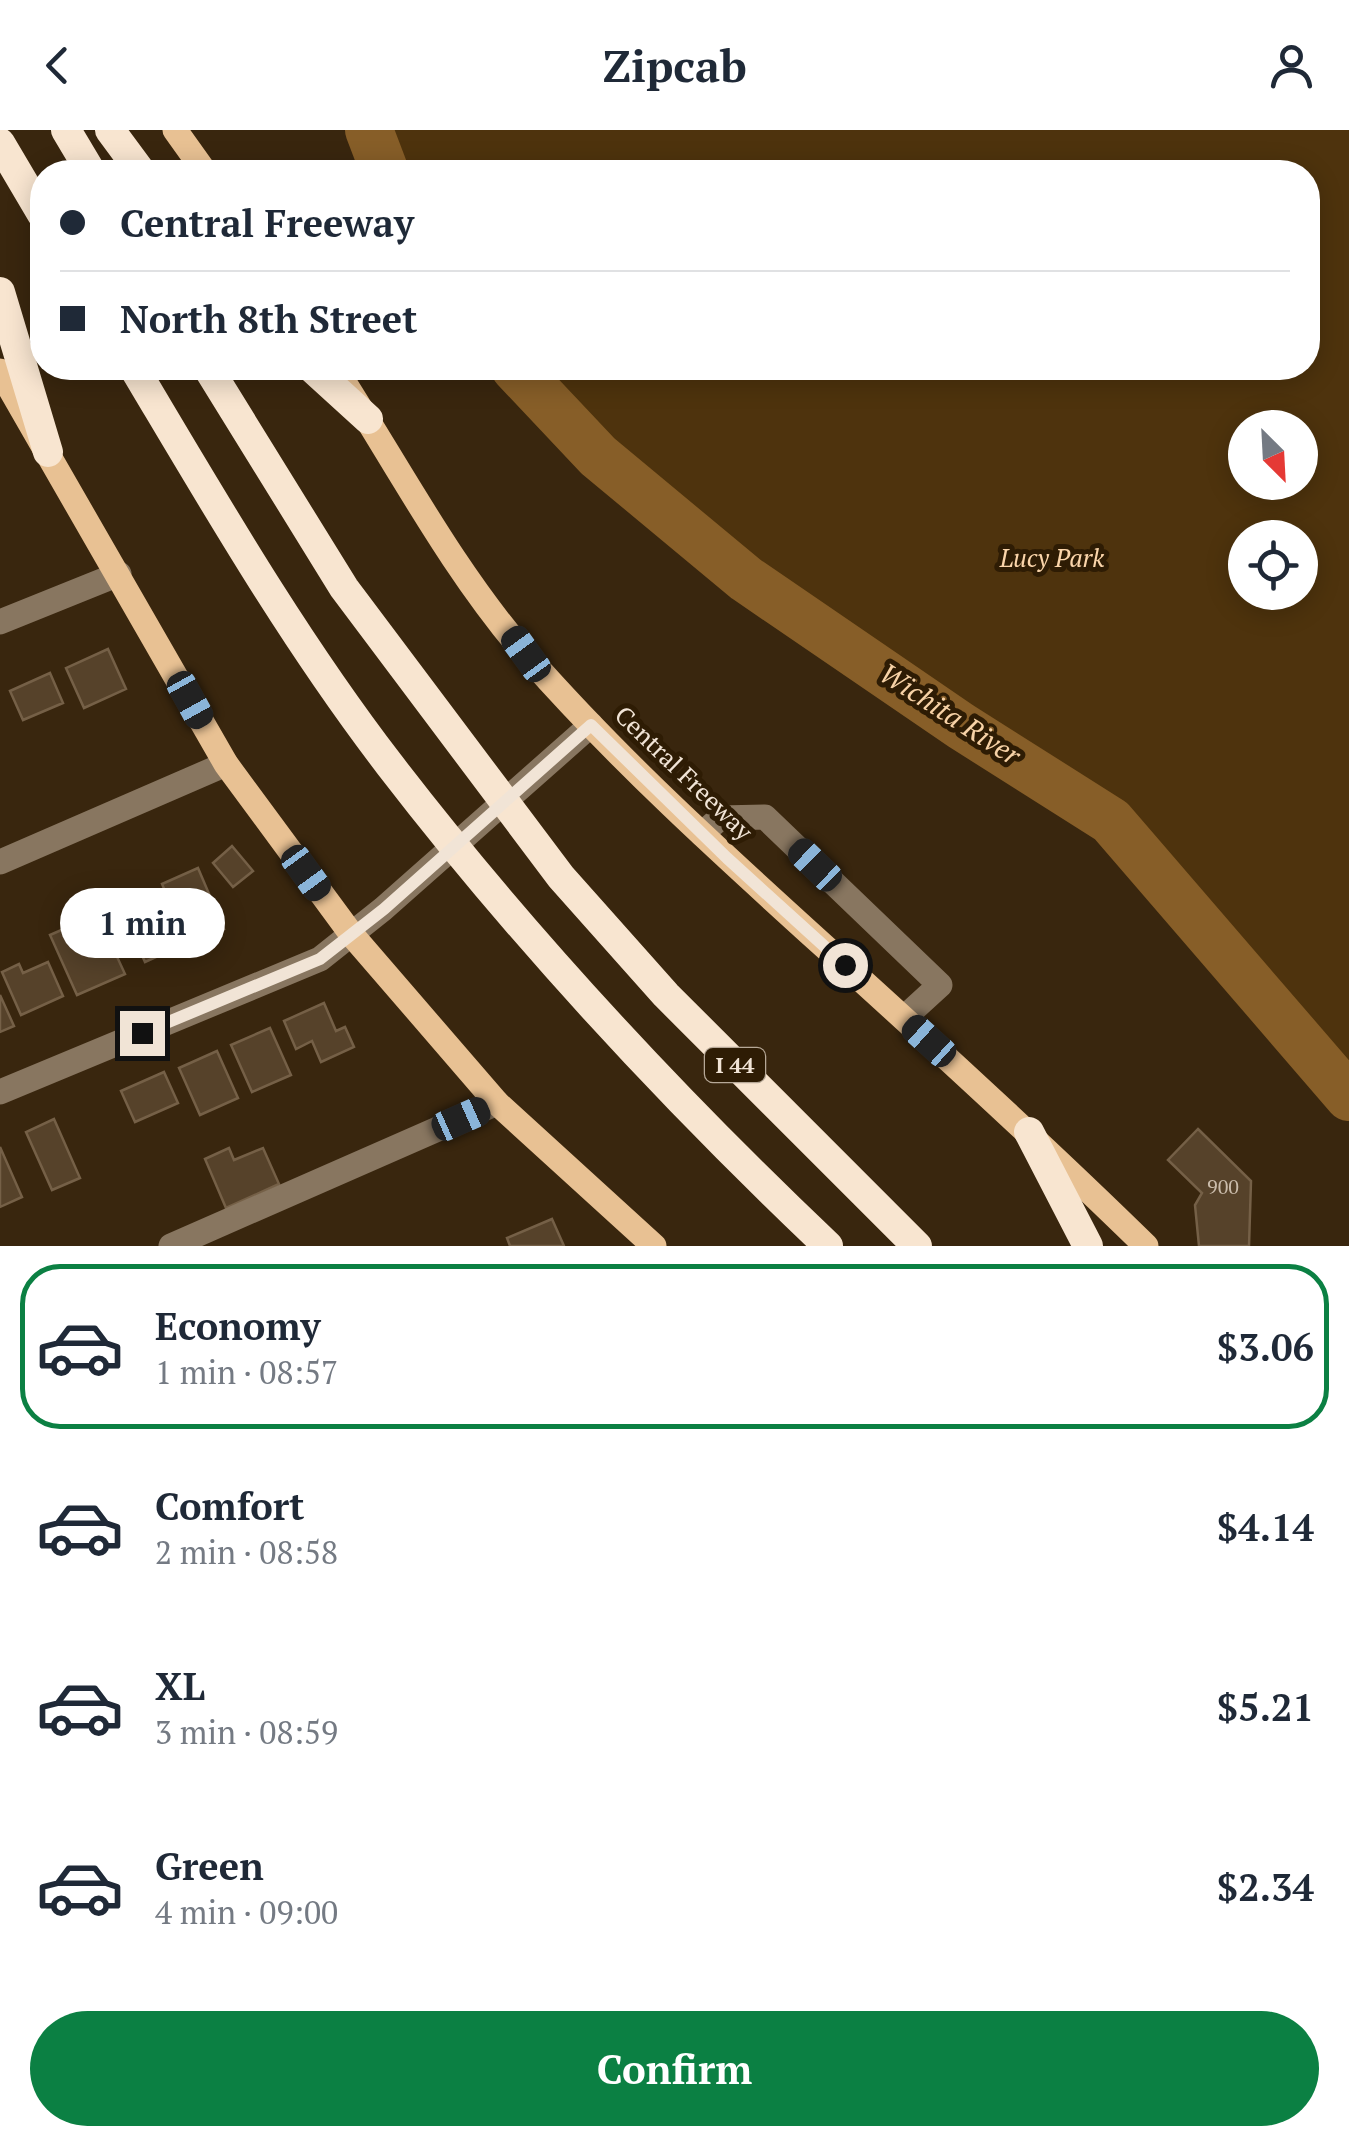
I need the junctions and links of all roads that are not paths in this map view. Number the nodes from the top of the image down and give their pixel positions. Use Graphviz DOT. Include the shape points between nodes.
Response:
graph roads {
  1 [pos="66,130"];
  2 [pos="110,130"];
  3 [pos="175,130"];
  4 [pos="0,144"];
  5 [pos="85,160"];
  6 [pos="132,160"];
  7 [pos="196,160"];
  8 [pos="30,194"];
  9 [pos="0,292"];
  10 [pos="0,371"];
  11 [pos="141,380"];
  12 [pos="215,380"];
  13 [pos="325,380"];
  14 [pos="343,380"];
  15 [pos="8,399"];
  16 [pos="368,419"];
  17 [pos="48,452"];
  18 [pos="119,574"];
  19 [pos="0,622"];
  20 [pos="591,725"];
  21 [pos="226,764"];
  22 [pos="702,834"];
  23 [pos="0,862"];
  24 [pos="352,934"];
  25 [pos="904,1018"];
  26 [pos="0,1092"];
  27 [pos="497,1103"];
  28 [pos="1029,1132"];
  29 [pos="170,1246"];
  30 [pos="654,1246"];
  31 [pos="828,1246"];
  32 [pos="918,1246"];
  33 [pos="1088,1246"];
  34 [pos="1146,1246"];
  1 -- 5 [label="highway"];
  2 -- 6 [label="highway"];
  3 -- 7 [label="main road"];
  4 -- 8 [label="highway"];
  9 -- 17 [label="highway"];
  10 -- 15 [label="main road"];
  11 -- 31 [label="highway, I 44" via="290,622 387,762 514,918 668,1090"];
  12 -- 32 [label="highway, I 44" via="344,588 561,877 666,996"];
  13 -- 16 [label="highway"];
  14 -- 16 [label="main road, Central Freeway"];
  15 -- 17 [label="main road"];
  16 -- 20 [label="main road, Central Freeway" via="459,564 526,654"];
  17 -- 18 [label="main road"];
  18 -- 19 [label="street"];
  18 -- 21 [label="main road"];
  20 -- 22 [label="main road, Central Freeway"];
  20 -- 24 [label="street"];
  21 -- 23 [label="street"];
  21 -- 24 [label="main road"];
  22 -- 25 [label="main road, Central Freeway"];
  22 -- 25 [label="street" via="720,818 765,817 940,985"];
  24 -- 26 [label="street" via="320,959"];
  24 -- 27 [label="main road"];
  25 -- 28 [label="main road, Central Freeway"];
  27 -- 29 [label="street"];
  27 -- 30 [label="main road"];
  28 -- 33 [label="highway"];
  28 -- 34 [label="main road, Central Freeway"];
}
